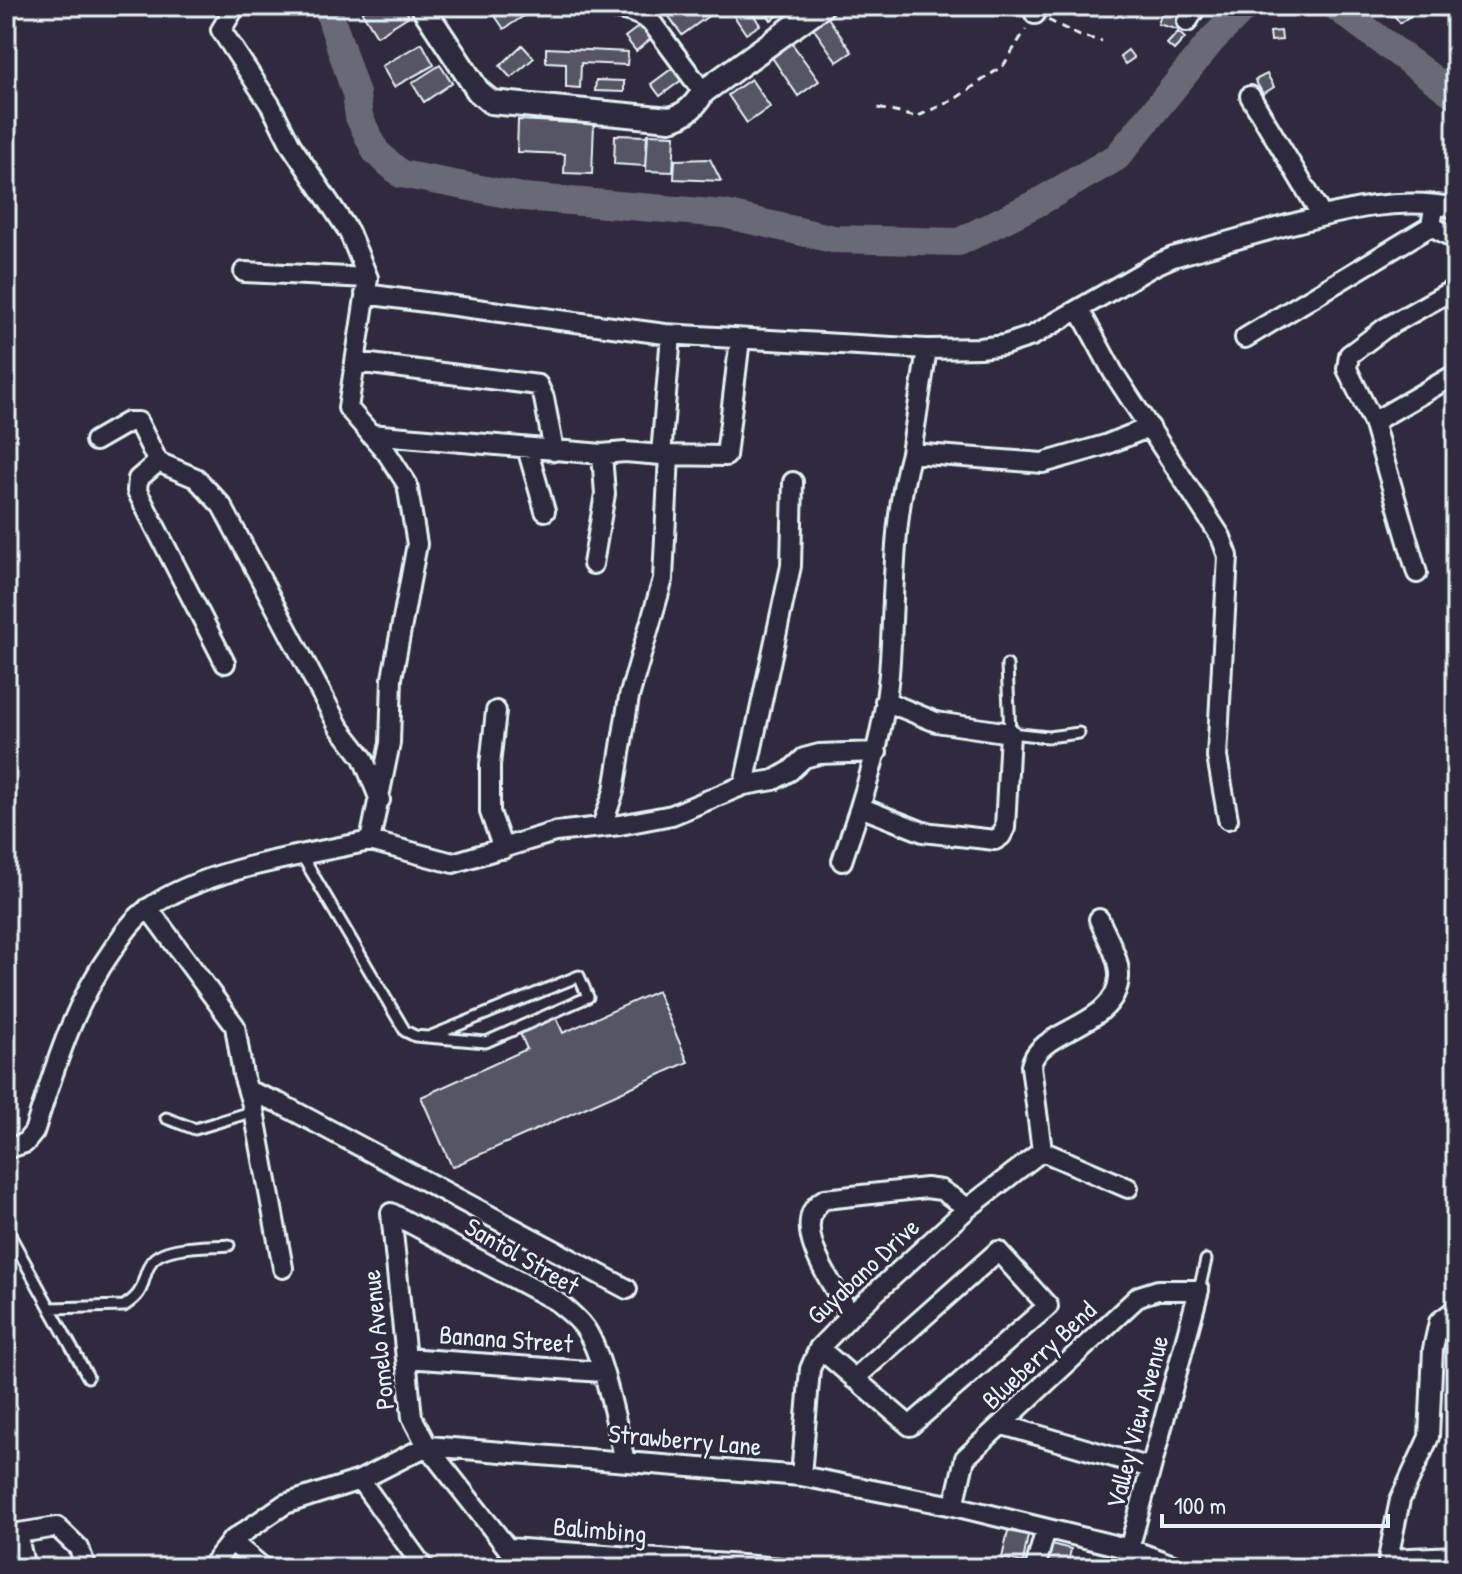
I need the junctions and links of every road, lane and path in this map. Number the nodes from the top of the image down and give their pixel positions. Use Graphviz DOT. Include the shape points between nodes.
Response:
graph roads {
  1 [pos="422,6"];
  2 [pos="601,6"];
  3 [pos="822,6"];
  4 [pos="1197,6"];
  5 [pos="235,7"];
  6 [pos="1034,10"];
  7 [pos="1187,22"];
  8 [pos="1102,41"];
  9 [pos="703,92"];
  10 [pos="1250,96"];
  11 [pos="878,108"];
  12 [pos="1435,204"];
  13 [pos="1456,208"];
  14 [pos="1322,216"];
  15 [pos="1431,226"];
  16 [pos="1456,239"];
  17 [pos="244,272"];
  18 [pos="366,286"];
  19 [pos="1456,288"];
  20 [pos="1080,311"];
  21 [pos="671,335"];
  22 [pos="1245,338"];
  23 [pos="740,339"];
  24 [pos="927,349"];
  25 [pos="355,362"];
  26 [pos="1456,374"];
  27 [pos="1373,422"];
  28 [pos="1150,427"];
  29 [pos="370,434"];
  30 [pos="95,441"];
  31 [pos="527,448"];
  32 [pos="554,451"];
  33 [pos="911,453"];
  34 [pos="602,454"];
  35 [pos="665,455"];
  36 [pos="158,462"];
  37 [pos="793,482"];
  38 [pos="545,511"];
  39 [pos="593,564"];
  40 [pos="1417,573"];
  41 [pos="225,663"];
  42 [pos="1007,665"];
  43 [pos="885,701"];
  44 [pos="496,711"];
  45 [pos="1010,733"];
  46 [pos="1079,733"];
  47 [pos="877,752"];
  48 [pos="744,785"];
  49 [pos="380,800"];
  50 [pos="860,807"];
  51 [pos="1228,819"];
  52 [pos="602,826"];
  53 [pos="370,841"];
  54 [pos="503,849"];
  55 [pos="302,856"];
  56 [pos="842,861"];
  57 [pos="148,908"];
  58 [pos="1099,919"];
  59 [pos="429,1037"];
  60 [pos="249,1091"];
  61 [pos="254,1111"];
  62 [pos="166,1118"];
  63 [pos="6,1149"];
  64 [pos="1042,1151"];
  65 [pos="1128,1188"];
  66 [pos="968,1208"];
  67 [pos="391,1213"];
  68 [pos="6,1228"];
  69 [pos="229,1245"];
  70 [pos="1206,1260"];
  71 [pos="283,1268"];
  72 [pos="627,1289"];
  73 [pos="1199,1290"];
  74 [pos="51,1308"];
  75 [pos="1456,1309"];
  76 [pos="851,1315"];
  77 [pos="819,1348"];
  78 [pos="406,1358"];
  79 [pos="602,1372"];
  80 [pos="88,1377"];
  81 [pos="854,1379"];
  82 [pos="1003,1425"];
  83 [pos="427,1446"];
  84 [pos="625,1461"];
  85 [pos="1151,1468"];
  86 [pos="801,1476"];
  87 [pos="360,1480"];
  88 [pos="954,1506"];
  89 [pos="1046,1529"];
  90 [pos="12,1534"];
  91 [pos="231,1541"];
  92 [pos="509,1548"];
  93 [pos="1130,1549"];
  94 [pos="1456,1556"];
  95 [pos="624,1563"];
  96 [pos="1388,1563"];
  97 [pos="25,1568"];
  98 [pos="86,1568"];
  99 [pos="210,1568"];
  100 [pos="263,1568"];
  101 [pos="424,1568"];
  102 [pos="523,1568"];
  103 [pos="782,1568"];
  104 [pos="1035,1568"];
  105 [pos="1124,1568"];
  106 [pos="1181,1568"];
  1 -- 9 [label="street" via="478,91 497,104 670,119 695,105"];
  2 -- 9 [label="street" via="631,11 652,23"];
  3 -- 9 [label="street"];
  4 -- 7 [label="street"];
  5 -- 18 [label="street" via="221,30 349,232"];
  6 -- 8 [label="path" via="1080,36"];
  6 -- 11 [label="path" via="1003,66 955,99 916,117"];
  10 -- 14 [label="street"];
  12 -- 13 [label="street"];
  12 -- 14 [label="street" via="1401,202"];
  12 -- 15 [label="street"];
  14 -- 20 [label="street" via="1173,257"];
  15 -- 16 [label="street"];
  15 -- 22 [label="street"];
  17 -- 18 [label="street"];
  18 -- 21 [label="street"];
  18 -- 25 [label="street"];
  19 -- 27 [label="street" via="1349,355 1347,369"];
  20 -- 24 [label="street" via="1004,345"];
  20 -- 28 [label="street"];
  21 -- 23 [label="street"];
  21 -- 35 [label="street"];
  23 -- 24 [label="street"];
  23 -- 35 [label="street" via="726,456"];
  24 -- 33 [label="street"];
  25 -- 29 [label="street" via="348,408"];
  25 -- 32 [label="street" via="538,385"];
  26 -- 27 [label="street"];
  27 -- 40 [label="street"];
  28 -- 33 [label="street" via="1043,463"];
  28 -- 51 [label="street" via="1228,556 1217,757"];
  29 -- 31 [label="street"];
  29 -- 49 [label="street" via="407,484 417,544 392,678 390,743"];
  30 -- 36 [label="street" via="128,422 138,422"];
  31 -- 32 [label="street"];
  31 -- 38 [label="street"];
  32 -- 34 [label="street"];
  33 -- 43 [label="street" via="901,491"];
  34 -- 35 [label="street"];
  34 -- 39 [label="street" via="605,494"];
  35 -- 52 [label="street" via="663,579 629,697 614,791"];
  36 -- 41 [label="street" via="138,479 137,491"];
  36 -- 49 [label="street" via="196,478 222,506 339,727 363,758"];
  37 -- 48 [label="street" via="791,566"];
  42 -- 45 [label="lane"];
  43 -- 45 [label="street" via="936,722"];
  43 -- 47 [label="street"];
  44 -- 54 [label="street" via="490,812"];
  45 -- 46 [label="lane"];
  45 -- 50 [label="street" via="1005,828 997,839 923,832"];
  47 -- 48 [label="street" via="819,754 804,758 774,780"];
  47 -- 50 [label="street"];
  48 -- 52 [label="street" via="672,815"];
  49 -- 53 [label="street"];
  50 -- 56 [label="street"];
  52 -- 54 [label="street" via="555,832"];
  53 -- 54 [label="street" via="453,863"];
  53 -- 55 [label="street"];
  55 -- 57 [label="street" via="209,879"];
  55 -- 59 [label="lane" via="405,1031"];
  57 -- 60 [label="street" via="235,1026"];
  57 -- 63 [label="street" via="100,968 64,1036 34,1132 25,1143"];
  58 -- 64 [label="street" via="1119,982 1089,1021 1041,1045 1033,1055"];
  59 -- 59 [label="lane" via="579,976 588,997 486,1042"];
  60 -- 61 [label="street"];
  60 -- 72 [label="street"];
  61 -- 62 [label="lane" via="195,1129"];
  61 -- 71 [label="street"];
  64 -- 65 [label="street"];
  64 -- 66 [label="street, Guyabano Drive"];
  66 -- 76 [label="street, Guyabano Drive"];
  66 -- 76 [label="street" via="941,1190 926,1188 818,1204 810,1214 812,1244"];
  67 -- 78 [label="street, Pomelo Avenue"];
  67 -- 79 [label="street, Santol Street" via="564,1307 586,1329"];
  68 -- 74 [label="lane"];
  69 -- 74 [label="lane" via="157,1255 143,1289 124,1306"];
  70 -- 73 [label="lane"];
  73 -- 82 [label="street, Blueberry Bend" via="1158,1290 1139,1296"];
  73 -- 85 [label="street, Valley View Avenue"];
  74 -- 80 [label="lane"];
  75 -- 96 [label="street" via="1439,1322 1429,1437 1400,1500"];
  76 -- 77 [label="street, Guyabano Drive"];
  77 -- 81 [label="street"];
  77 -- 86 [label="street, Guyabano Drive" via="806,1393"];
  78 -- 79 [label="street, Banana Street"];
  78 -- 83 [label="street, Pomelo Avenue" via="412,1417"];
  79 -- 84 [label="street, Santol Street"];
  81 -- 81 [label="street" via="910,1426 1048,1306 998,1251"];
  82 -- 85 [label="street"];
  82 -- 88 [label="street, Blueberry Bend" via="965,1458"];
  83 -- 84 [label="street, Strawberry Lane"];
  83 -- 87 [label="street"];
  83 -- 92 [label="street, Pomelo Avenue"];
  84 -- 86 [label="street, Strawberry Lane"];
  85 -- 93 [label="street, Valley View Avenue"];
  86 -- 88 [label="street, Strawberry Lane"];
  87 -- 91 [label="street" via="285,1504"];
  87 -- 101 [label="street"];
  88 -- 89 [label="street, Strawberry Lane"];
  89 -- 93 [label="street, Strawberry Lane"];
  89 -- 104 [label="street"];
  90 -- 97 [label="street"];
  90 -- 98 [label="street" via="57,1527 79,1548"];
  91 -- 99 [label="street"];
  91 -- 100 [label="street"];
  92 -- 95 [label="street, Balimbing"];
  92 -- 102 [label="street, Pomelo Avenue"];
  93 -- 105 [label="street, Valley View Avenue"];
  93 -- 106 [label="street, Strawberry Lane"];
  94 -- 96 [label="street"];
  95 -- 103 [label="street, Balimbing"];
}
